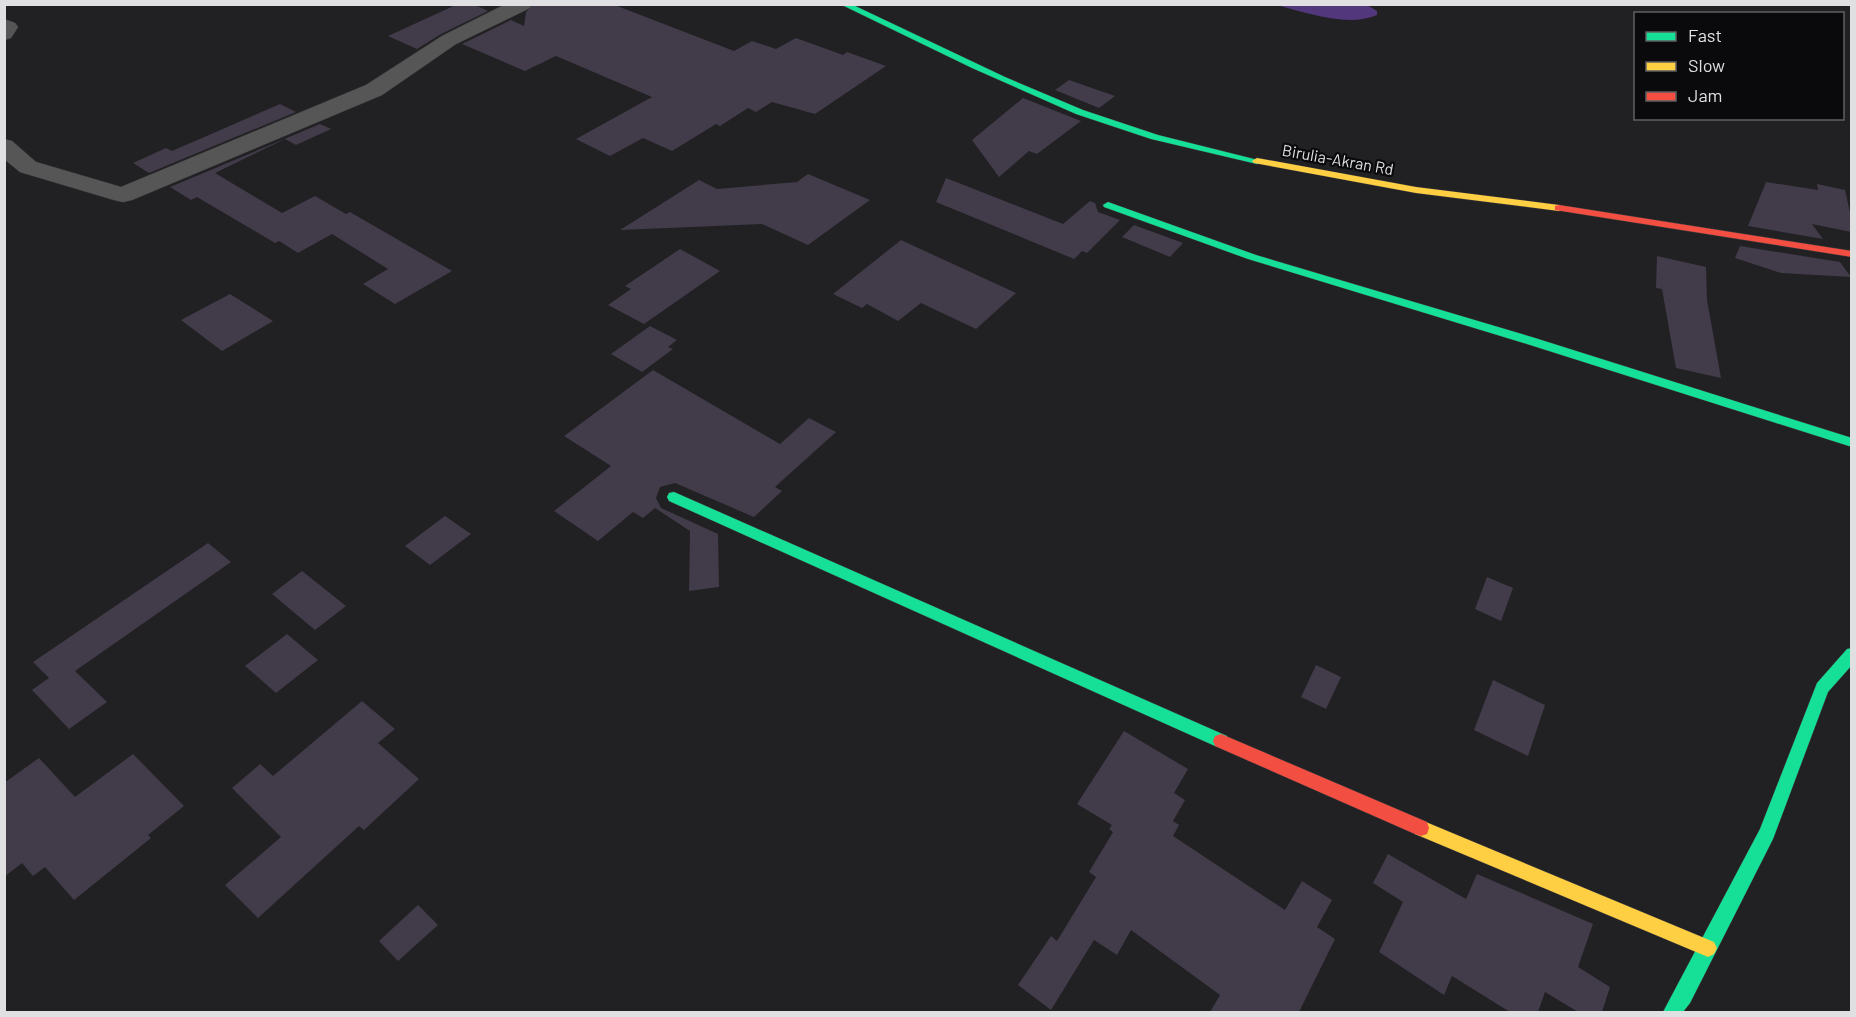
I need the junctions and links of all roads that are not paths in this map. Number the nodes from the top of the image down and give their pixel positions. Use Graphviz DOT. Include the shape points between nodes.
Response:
graph roads {
  1 [pos="523,4"];
  2 [pos="844,4"];
  3 [pos="4,25"];
  4 [pos="4,34"];
  5 [pos="4,146"];
  6 [pos="1108,205"];
  7 [pos="1851,254"];
  8 [pos="1851,442"];
  9 [pos="674,497"];
  10 [pos="1851,654"];
  11 [pos="1708,948"];
  12 [pos="1672,1012"];
  1 -- 5 [label="street" via="449,40 374,90 123,195 28,167"];
  2 -- 7 [label="street, Birulia-Akran Rd" via="1057,103 1211,152 1416,190 1612,215"];
  3 -- 4 [label="street" via="8,27"];
  6 -- 8 [label="street" via="1252,257"];
  9 -- 11 [label="street" via="1176,721"];
  10 -- 11 [label="street" via="1822,688 1767,833"];
  11 -- 12 [label="street"];
}
